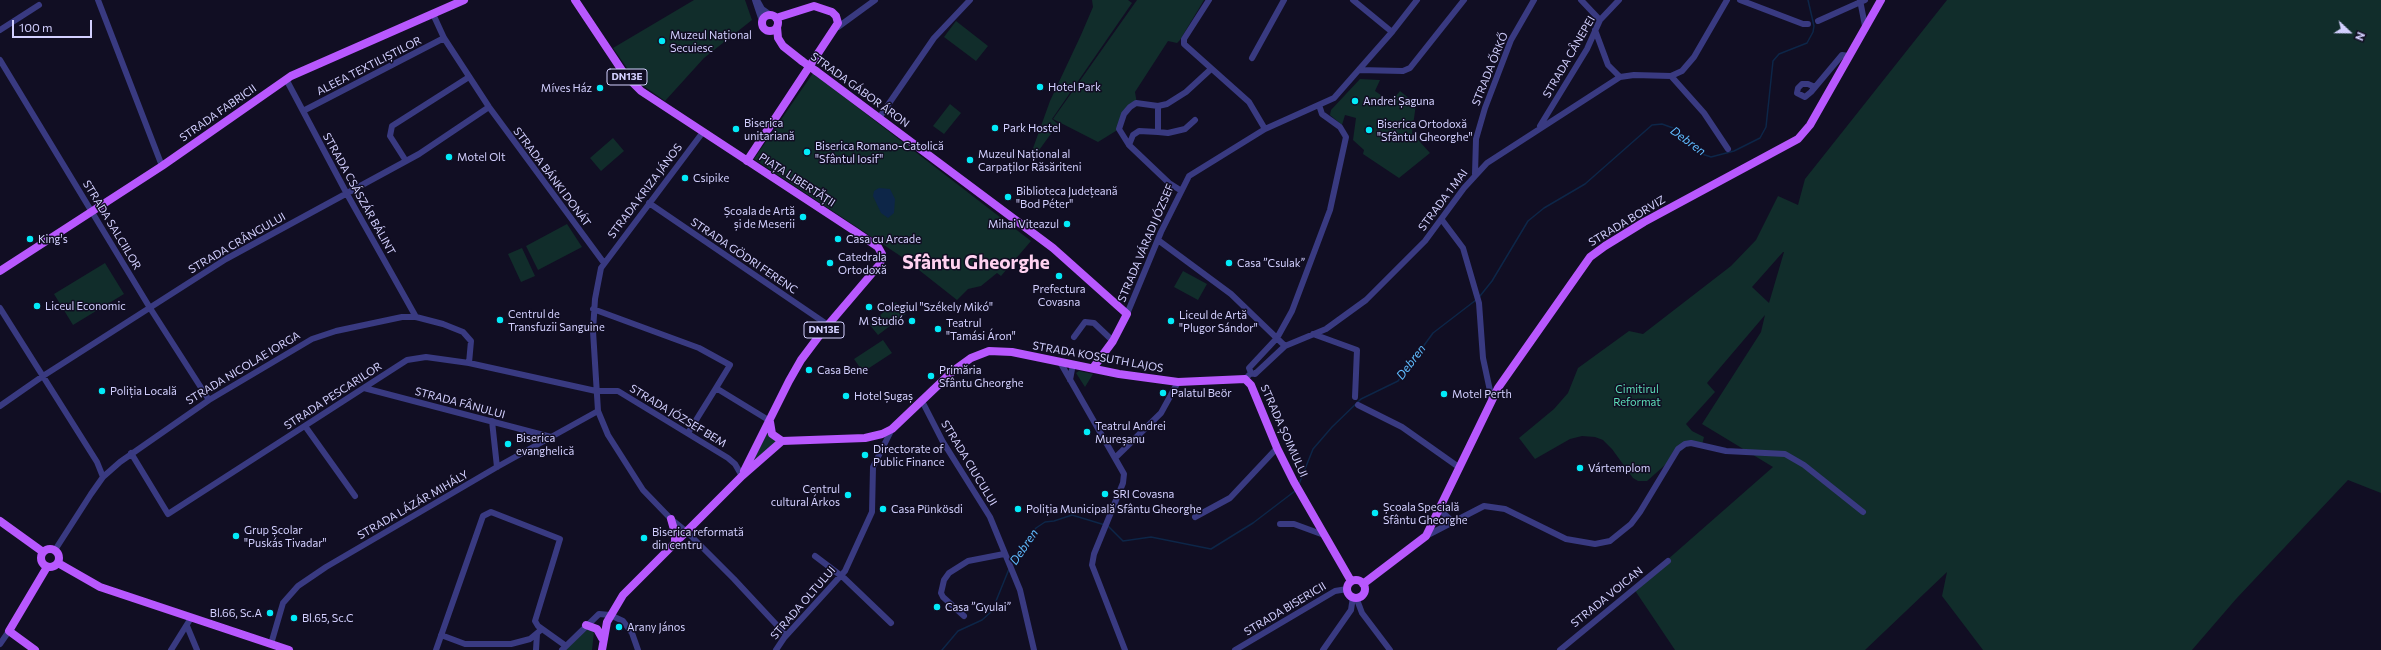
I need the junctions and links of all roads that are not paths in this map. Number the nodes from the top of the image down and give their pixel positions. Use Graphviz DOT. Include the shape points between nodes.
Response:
graph roads {
  1 [pos="98,0"];
  2 [pos="464,0"];
  3 [pos="574,0"];
  4 [pos="756,0"];
  5 [pos="875,0"];
  6 [pos="970,0"];
  7 [pos="1209,0"];
  8 [pos="1284,0"];
  9 [pos="1353,0"];
  10 [pos="1417,0"];
  11 [pos="1464,0"];
  12 [pos="1534,0"];
  13 [pos="1581,0"];
  14 [pos="1619,0"];
  15 [pos="1727,0"];
  16 [pos="1740,0"];
  17 [pos="1881,0"];
  18 [pos="1862,1"];
  19 [pos="39,5"];
  20 [pos="433,14"];
  21 [pos="1600,20"];
  22 [pos="776,21"];
  23 [pos="1818,21"];
  24 [pos="763,24"];
  25 [pos="1808,24"];
  26 [pos="1866,26"];
  27 [pos="838,27"];
  28 [pos="0,30"];
  29 [pos="1595,30"];
  30 [pos="1392,32"];
  31 [pos="444,38"];
  32 [pos="1849,56"];
  33 [pos="1252,58"];
  34 [pos="0,60"];
  35 [pos="1211,69"];
  36 [pos="1359,70"];
  37 [pos="1671,76"];
  38 [pos="469,77"];
  39 [pos="1620,77"];
  40 [pos="286,79"];
  41 [pos="1815,87"];
  42 [pos="1158,106"];
  43 [pos="1319,106"];
  44 [pos="489,107"];
  45 [pos="303,111"];
  46 [pos="878,118"];
  47 [pos="1195,120"];
  48 [pos="1539,127"];
  49 [pos="1265,129"];
  50 [pos="703,132"];
  51 [pos="1158,132"];
  52 [pos="1130,145"];
  53 [pos="1728,149"];
  54 [pos="406,161"];
  55 [pos="747,161"];
  56 [pos="162,166"];
  57 [pos="1475,174"];
  58 [pos="1180,190"];
  59 [pos="347,194"];
  60 [pos="649,203"];
  61 [pos="93,211"];
  62 [pos="1442,220"];
  63 [pos="1158,240"];
  64 [pos="604,262"];
  65 [pos="0,271"];
  66 [pos="0,308"];
  67 [pos="150,308"];
  68 [pos="594,309"];
  69 [pos="1127,314"];
  70 [pos="416,317"];
  71 [pos="828,325"];
  72 [pos="1313,334"];
  73 [pos="1074,337"];
  74 [pos="1277,338"];
  75 [pos="1113,341"];
  76 [pos="1285,346"];
  77 [pos="1060,362"];
  78 [pos="469,363"];
  79 [pos="1073,364"];
  80 [pos="1093,368"];
  81 [pos="43,376"];
  82 [pos="1248,376"];
  83 [pos="1070,380"];
  84 [pos="1178,382"];
  85 [pos="364,388"];
  86 [pos="716,388"];
  87 [pos="596,391"];
  88 [pos="1356,397"];
  89 [pos="209,400"];
  90 [pos="1492,400"];
  91 [pos="922,401"];
  92 [pos="1358,405"];
  93 [pos="0,406"];
  94 [pos="598,411"];
  95 [pos="492,421"];
  96 [pos="770,421"];
  97 [pos="305,426"];
  98 [pos="892,429"];
  99 [pos="688,433"];
  100 [pos="551,437"];
  101 [pos="782,441"];
  102 [pos="1277,448"];
  103 [pos="131,453"];
  104 [pos="1116,457"];
  105 [pos="98,462"];
  106 [pos="497,467"];
  107 [pos="1460,468"];
  108 [pos="110,471"];
  109 [pos="742,476"];
  110 [pos="103,477"];
  111 [pos="355,496"];
  112 [pos="1440,510"];
  113 [pos="1863,512"];
  114 [pos="1195,517"];
  115 [pos="670,519"];
  116 [pos="0,520"];
  117 [pos="1453,522"];
  118 [pos="1280,524"];
  119 [pos="687,532"];
  120 [pos="1324,535"];
  121 [pos="1426,536"];
  122 [pos="675,545"];
  123 [pos="55,550"];
  124 [pos="43,552"];
  125 [pos="1004,554"];
  126 [pos="815,556"];
  127 [pos="1668,561"];
  128 [pos="58,563"];
  129 [pos="47,567"];
  130 [pos="841,576"];
  131 [pos="1351,581"];
  132 [pos="1363,584"];
  133 [pos="1347,589"];
  134 [pos="1354,597"];
  135 [pos="610,615"];
  136 [pos="964,616"];
  137 [pos="189,622"];
  138 [pos="890,623"];
  139 [pos="586,625"];
  140 [pos="542,629"];
  141 [pos="9,631"];
  142 [pos="537,634"];
  143 [pos="786,635"];
  144 [pos="441,636"];
  145 [pos="602,638"];
  146 [pos="520,643"];
  147 [pos="0,644"];
  148 [pos="271,644"];
  149 [pos="564,648"];
  150 [pos="35,650"];
  151 [pos="171,650"];
  152 [pos="197,650"];
  153 [pos="289,650"];
  154 [pos="436,650"];
  155 [pos="516,650"];
  156 [pos="536,650"];
  157 [pos="602,650"];
  158 [pos="638,650"];
  159 [pos="776,650"];
  160 [pos="1034,650"];
  161 [pos="1125,650"];
  162 [pos="1235,650"];
  163 [pos="1323,650"];
  164 [pos="1390,650"];
  165 [pos="1560,650"];
  1 -- 56 [label="street"];
  2 -- 20 [label="main road, STRADA FABRICII"];
  3 -- 50 [label="main road, DN13E" via="632,83 649,98"];
  4 -- 22 [label="street"];
  4 -- 24 [label="street"];
  5 -- 27 [label="street"];
  6 -- 46 [label="street" via="934,38"];
  7 -- 35 [label="street" via="1184,39 1184,44"];
  8 -- 33 [label="street"];
  9 -- 30 [label="street"];
  10 -- 30 [label="street, STRADA VÁRADI JÓZSEF"];
  11 -- 36 [label="street" via="1410,68 1396,71"];
  12 -- 57 [label="street, STRADA ŐRKŐ" via="1511,40 1485,108 1476,139"];
  13 -- 21 [label="street"];
  14 -- 21 [label="street, STRADA CÂNEPEI"];
  15 -- 37 [label="street" via="1689,64"];
  16 -- 25 [label="street"];
  17 -- 26 [label="main road, STRADA BORVIZ"];
  18 -- 23 [label="street"];
  18 -- 26 [label="street"];
  19 -- 28 [label="street"];
  20 -- 31 [label="street, STRADA BÁNKI DONÁT"];
  20 -- 40 [label="main road, STRADA FABRICII"];
  21 -- 29 [label="street, STRADA CÂNEPEI"];
  22 -- 24 [label="main road" via="765,17"];
  22 -- 24 [label="main road" via="768,30"];
  22 -- 27 [label="main road" via="798,10 814,6 826,9 836,16"];
  22 -- 46 [label="main road, STRADA GÁBOR ÁRON, bridge" via="778,38 782,46"];
  26 -- 32 [label="main road, STRADA BORVIZ"];
  27 -- 55 [label="main road"];
  29 -- 39 [label="street" via="1608,65"];
  29 -- 48 [label="street, STRADA CÂNEPEI" via="1587,49"];
  30 -- 36 [label="street, STRADA VÁRADI JÓZSEF"];
  31 -- 38 [label="street, STRADA BÁNKI DONÁT"];
  31 -- 45 [label="street, ALEEA TEXTILIȘTILOR"];
  32 -- 41 [label="street" via="1842,55"];
  32 -- 90 [label="main road, STRADA BORVIZ" via="1810,125 1798,139 1644,222 1590,258 1509,371"];
  34 -- 61 [label="street, STRADA SALCIILOR"];
  35 -- 42 [label="street" via="1176,99"];
  35 -- 49 [label="street" via="1249,102"];
  36 -- 43 [label="street, STRADA VÁRADI JÓZSEF" via="1334,98"];
  37 -- 39 [label="street, STRADA 1 MAI"];
  37 -- 53 [label="street" via="1704,113"];
  38 -- 44 [label="street, STRADA BÁNKI DONÁT"];
  38 -- 54 [label="street" via="392,126 390,136"];
  39 -- 48 [label="street, STRADA 1 MAI"];
  40 -- 45 [label="street, STRADA CSÁSZÁR BÁLINT"];
  40 -- 56 [label="main road, STRADA FABRICII"];
  42 -- 51 [label="street"];
  42 -- 52 [label="street" via="1136,103 1124,114 1119,128"];
  43 -- 49 [label="street, STRADA VÁRADI JÓZSEF"];
  43 -- 74 [label="street" via="1322,114 1345,132 1345,146 1322,235 1292,311"];
  44 -- 54 [label="street, STRADA CRÂNGULUI"];
  44 -- 64 [label="street, STRADA BÁNKI DONÁT"];
  45 -- 59 [label="street, STRADA CSÁSZÁR BÁLINT"];
  46 -- 69 [label="main road, STRADA GÁBOR ÁRON" via="1050,245"];
  47 -- 51 [label="street" via="1185,129 1168,133"];
  48 -- 57 [label="street, STRADA 1 MAI"];
  49 -- 58 [label="street, STRADA VÁRADI JÓZSEF" via="1191,174"];
  50 -- 55 [label="main road, PIAȚA LIBERTĂȚII / DN13E"];
  50 -- 60 [label="street, STRADA KRIZA JÁNOS"];
  51 -- 52 [label="street" via="1139,131 1133,135"];
  52 -- 58 [label="street" via="1169,183"];
  54 -- 59 [label="street, STRADA CRÂNGULUI"];
  55 -- 71 [label="main road, PIAȚA LIBERTĂȚII / DN13E" via="878,247 883,257 880,264"];
  56 -- 61 [label="main road, STRADA FABRICII"];
  57 -- 62 [label="street, STRADA 1 MAI"];
  58 -- 63 [label="street, STRADA VÁRADI JÓZSEF"];
  59 -- 67 [label="street, STRADA CRÂNGULUI" via="226,259"];
  59 -- 70 [label="street, STRADA CSÁSZÁR BÁLINT"];
  60 -- 64 [label="street, STRADA KRIZA JÁNOS"];
  60 -- 71 [label="street, STRADA GÖDRI FERENC"];
  61 -- 65 [label="main road, STRADA FABRICII"];
  61 -- 67 [label="street, STRADA SALCIILOR"];
  62 -- 72 [label="street, STRADA 1 MAI" via="1408,261 1366,300 1326,329"];
  62 -- 90 [label="street" via="1463,248 1479,303 1483,358"];
  63 -- 69 [label="street, STRADA VÁRADI JÓZSEF"];
  63 -- 74 [label="street" via="1231,294"];
  64 -- 68 [label="street" via="598,275"];
  66 -- 81 [label="street"];
  67 -- 81 [label="street, STRADA CRÂNGULUI"];
  67 -- 89 [label="street, STRADA SALCIILOR"];
  68 -- 86 [label="street" via="699,348 730,365"];
  68 -- 87 [label="street"];
  69 -- 75 [label="main road, STRADA VÁRADI JÓZSEF"];
  70 -- 78 [label="street, STRADA NICOLAE IORGA" via="464,332 471,341"];
  70 -- 89 [label="street, STRADA NICOLAE IORGA" via="402,317 336,330 312,339"];
  71 -- 96 [label="main road, DN13E" via="793,374"];
  72 -- 76 [label="street, STRADA 1 MAI"];
  72 -- 88 [label="street" via="1357,350"];
  73 -- 75 [label="street" via="1085,322 1094,323"];
  74 -- 76 [label="street"];
  74 -- 82 [label="street" via="1249,368"];
  75 -- 80 [label="main road, STRADA VÁRADI JÓZSEF"];
  76 -- 82 [label="street, STRADA 1 MAI" via="1255,374"];
  77 -- 79 [label="main road, STRADA KOSSUTH LAJOS"];
  77 -- 83 [label="street"];
  77 -- 91 [label="main road, STRADA KOSSUTH LAJOS" via="1012,352 989,351 971,358 953,371"];
  78 -- 85 [label="street, STRADA PESCARILOR" via="426,357 412,358"];
  78 -- 87 [label="street, STRADA PESCARILOR"];
  79 -- 80 [label="main road, STRADA KOSSUTH LAJOS"];
  79 -- 83 [label="street"];
  80 -- 84 [label="main road, STRADA KOSSUTH LAJOS"];
  81 -- 93 [label="street, STRADA CRÂNGULUI"];
  81 -- 105 [label="street"];
  82 -- 84 [label="main road, STRADA KOSSUTH LAJOS"];
  82 -- 102 [label="main road, STRADA ȘOIMULUI"];
  83 -- 104 [label="street"];
  84 -- 104 [label="street" via="1161,413"];
  85 -- 95 [label="street, STRADA FÂNULUI"];
  85 -- 97 [label="street, STRADA PESCARILOR"];
  86 -- 96 [label="street"];
  86 -- 99 [label="street"];
  87 -- 94 [label="street"];
  87 -- 99 [label="street, STRADA JÓZSEF BEM" via="618,391"];
  89 -- 103 [label="street, STRADA NICOLAE IORGA"];
  90 -- 107 [label="main road, STRADA BORVIZ"];
  91 -- 98 [label="main road, STRADA KOSSUTH LAJOS"];
  91 -- 125 [label="street, STRADA CIUCULUI" via="943,442 984,504"];
  92 -- 107 [label="street" via="1402,428"];
  94 -- 100 [label="street, STRADA LÁZÁR MIHÁLY"];
  94 -- 115 [label="street" via="605,429 635,479"];
  95 -- 100 [label="street, STRADA FÂNULUI"];
  95 -- 106 [label="street"];
  96 -- 101 [label="main road" via="772,434"];
  96 -- 109 [label="main road, DN13E"];
  97 -- 103 [label="street, STRADA PESCARILOR" via="168,514"];
  97 -- 111 [label="street"];
  98 -- 101 [label="main road" via="872,437"];
  98 -- 130 [label="street, STRADA OLTULUI" via="877,457 872,473 872,512"];
  99 -- 109 [label="street, STRADA JÓZSEF BEM" via="733,461"];
  100 -- 106 [label="street, STRADA LÁZÁR MIHÁLY"];
  101 -- 109 [label="main road, DN13E"];
  102 -- 114 [label="street" via="1230,498"];
  102 -- 120 [label="main road, STRADA ȘOIMULUI"];
  103 -- 108 [label="street, STRADA NICOLAE IORGA"];
  104 -- 161 [label="street" via="1124,480 1094,554 1092,566"];
  105 -- 108 [label="street"];
  105 -- 110 [label="street"];
  106 -- 148 [label="street, STRADA LÁZÁR MIHÁLY" via="298,586 283,603"];
  107 -- 112 [label="main road, STRADA BORVIZ"];
  108 -- 110 [label="street, STRADA NICOLAE IORGA"];
  109 -- 119 [label="main road, DN13E"];
  110 -- 123 [label="street, STRADA NICOLAE IORGA"];
  112 -- 117 [label="street"];
  112 -- 121 [label="main road, STRADA BORVIZ"];
  113 -- 117 [label="street" via="1804,465 1785,454 1726,451 1691,443 1678,449 1640,512 1631,524 1610,541 1595,544 1566,539 1497,506 1484,506"];
  115 -- 119 [label="street"];
  115 -- 122 [label="main road" via="675,533"];
  116 -- 124 [label="main road"];
  117 -- 121 [label="street"];
  118 -- 120 [label="street" via="1294,524"];
  119 -- 122 [label="main road, DN13E"];
  119 -- 143 [label="street"];
  120 -- 131 [label="main road, STRADA ȘOIMULUI"];
  121 -- 132 [label="main road"];
  122 -- 135 [label="main road, DN13E" via="623,595"];
  123 -- 124 [label="main road"];
  123 -- 128 [label="main road" via="60,557"];
  124 -- 129 [label="main road" via="41,560"];
  125 -- 136 [label="street" via="968,561 949,573 944,580 941,593 943,597"];
  125 -- 160 [label="street, STRADA CIUCULUI" via="1023,600"];
  126 -- 130 [label="street"];
  127 -- 165 [label="street, STRADA VOICAN"];
  128 -- 129 [label="main road" via="54,567"];
  128 -- 137 [label="main road" via="100,587"];
  129 -- 141 [label="main road"];
  130 -- 138 [label="street"];
  130 -- 143 [label="street, STRADA OLTULUI"];
  131 -- 132 [label="main road" via="1356,580"];
  131 -- 133 [label="main road"];
  132 -- 134 [label="main road" via="1364,592"];
  133 -- 134 [label="main road"];
  133 -- 162 [label="street, STRADA BISERICII" via="1335,591"];
  134 -- 163 [label="street" via="1351,610"];
  134 -- 164 [label="street" via="1362,613"];
  135 -- 139 [label="street" via="599,614"];
  135 -- 145 [label="main road, DN13E"];
  135 -- 158 [label="street" via="627,626"];
  137 -- 148 [label="main road"];
  137 -- 151 [label="street"];
  137 -- 152 [label="street"];
  139 -- 145 [label="main road" via="597,628"];
  139 -- 149 [label="street"];
  140 -- 142 [label="street"];
  140 -- 144 [label="street" via="536,623 535,616 560,540 491,512 483,516"];
  140 -- 149 [label="street"];
  141 -- 147 [label="street"];
  141 -- 150 [label="main road"];
  142 -- 146 [label="street"];
  142 -- 156 [label="street"];
  143 -- 159 [label="street, STRADA OLTULUI"];
  144 -- 146 [label="street" via="465,644"];
  144 -- 154 [label="street"];
  145 -- 157 [label="main road, DN13E"];
  146 -- 155 [label="street"];
  148 -- 153 [label="main road"];
}
